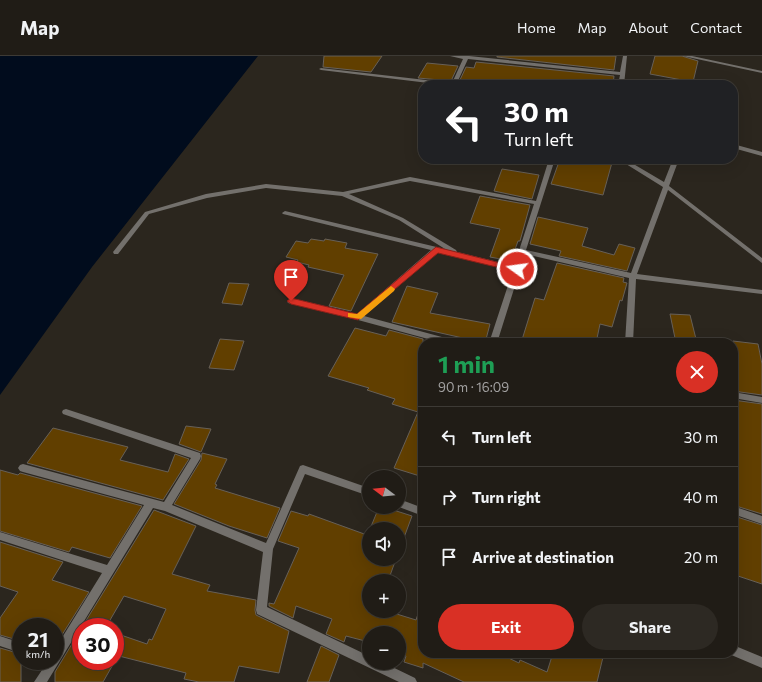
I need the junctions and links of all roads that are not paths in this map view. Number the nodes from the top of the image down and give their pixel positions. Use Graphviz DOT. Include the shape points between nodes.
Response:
graph roads {
  1 [pos="452,56"];
  2 [pos="625,56"];
  3 [pos="685,56"];
  4 [pos="467,57"];
  5 [pos="321,69"];
  6 [pos="762,72"];
  7 [pos="622,74"];
  8 [pos="457,80"];
  9 [pos="621,80"];
  10 [pos="418,81"];
  11 [pos="738,147"];
  12 [pos="762,154"];
  13 [pos="550,164"];
  14 [pos="629,164"];
  15 [pos="674,164"];
  16 [pos="666,186"];
  17 [pos="343,194"];
  18 [pos="538,203"];
  19 [pos="285,213"];
  20 [pos="436,250"];
  21 [pos="523,251"];
  22 [pos="116,252"];
  23 [pos="460,256"];
  24 [pos="762,260"];
  25 [pos="517,269"];
  26 [pos="633,276"];
  27 [pos="762,292"];
  28 [pos="291,301"];
  29 [pos="358,317"];
  30 [pos="435,338"];
  31 [pos="496,338"];
  32 [pos="629,338"];
  33 [pos="738,396"];
  34 [pos="762,400"];
  35 [pos="66,412"];
  36 [pos="23,468"];
  37 [pos="362,490"];
  38 [pos="151,502"];
  39 [pos="166,506"];
  40 [pos="406,506"];
  41 [pos="418,510"];
  42 [pos="738,512"];
  43 [pos="762,520"];
  44 [pos="0,536"];
  45 [pos="268,549"];
  46 [pos="109,570"];
  47 [pos="0,641"];
  48 [pos="64,644"];
  49 [pos="12,645"];
  50 [pos="738,652"];
  51 [pos="362,658"];
  52 [pos="762,663"];
  53 [pos="48,670"];
  54 [pos="386,670"];
  55 [pos="40,682"];
  56 [pos="411,682"];
  1 -- 4 [label="street"];
  2 -- 7 [label="street"];
  3 -- 6 [label="street"];
  4 -- 7 [label="street"];
  4 -- 8 [label="street"];
  5 -- 10 [label="street"];
  7 -- 9 [label="street"];
  11 -- 12 [label="street"];
  13 -- 18 [label="street"];
  14 -- 16 [label="street"];
  15 -- 16 [label="street"];
  16 -- 24 [label="street"];
  16 -- 26 [label="street"];
  17 -- 18 [label="street" via="410,179"];
  17 -- 22 [label="street" via="266,186 206,196 147,213"];
  17 -- 23 [label="street" via="401,219"];
  18 -- 21 [label="street"];
  19 -- 20 [label="street"];
  20 -- 23 [label="street"];
  20 -- 29 [label="street"];
  21 -- 25 [label="street"];
  21 -- 26 [label="street"];
  23 -- 25 [label="street"];
  25 -- 31 [label="street"];
  26 -- 27 [label="street"];
  26 -- 32 [label="street"];
  28 -- 29 [label="street"];
  29 -- 30 [label="street"];
  33 -- 34 [label="street"];
  35 -- 39 [label="street" via="197,456"];
  36 -- 38 [label="street"];
  37 -- 45 [label="street" via="304,469"];
  38 -- 39 [label="street"];
  38 -- 46 [label="street"];
  39 -- 45 [label="street"];
  40 -- 41 [label="street"];
  42 -- 43 [label="street"];
  44 -- 46 [label="street"];
  45 -- 51 [label="street" via="261,610"];
  46 -- 48 [label="street"];
  47 -- 49 [label="street"];
  50 -- 52 [label="street"];
  53 -- 55 [label="street"];
  54 -- 56 [label="street"];
}
